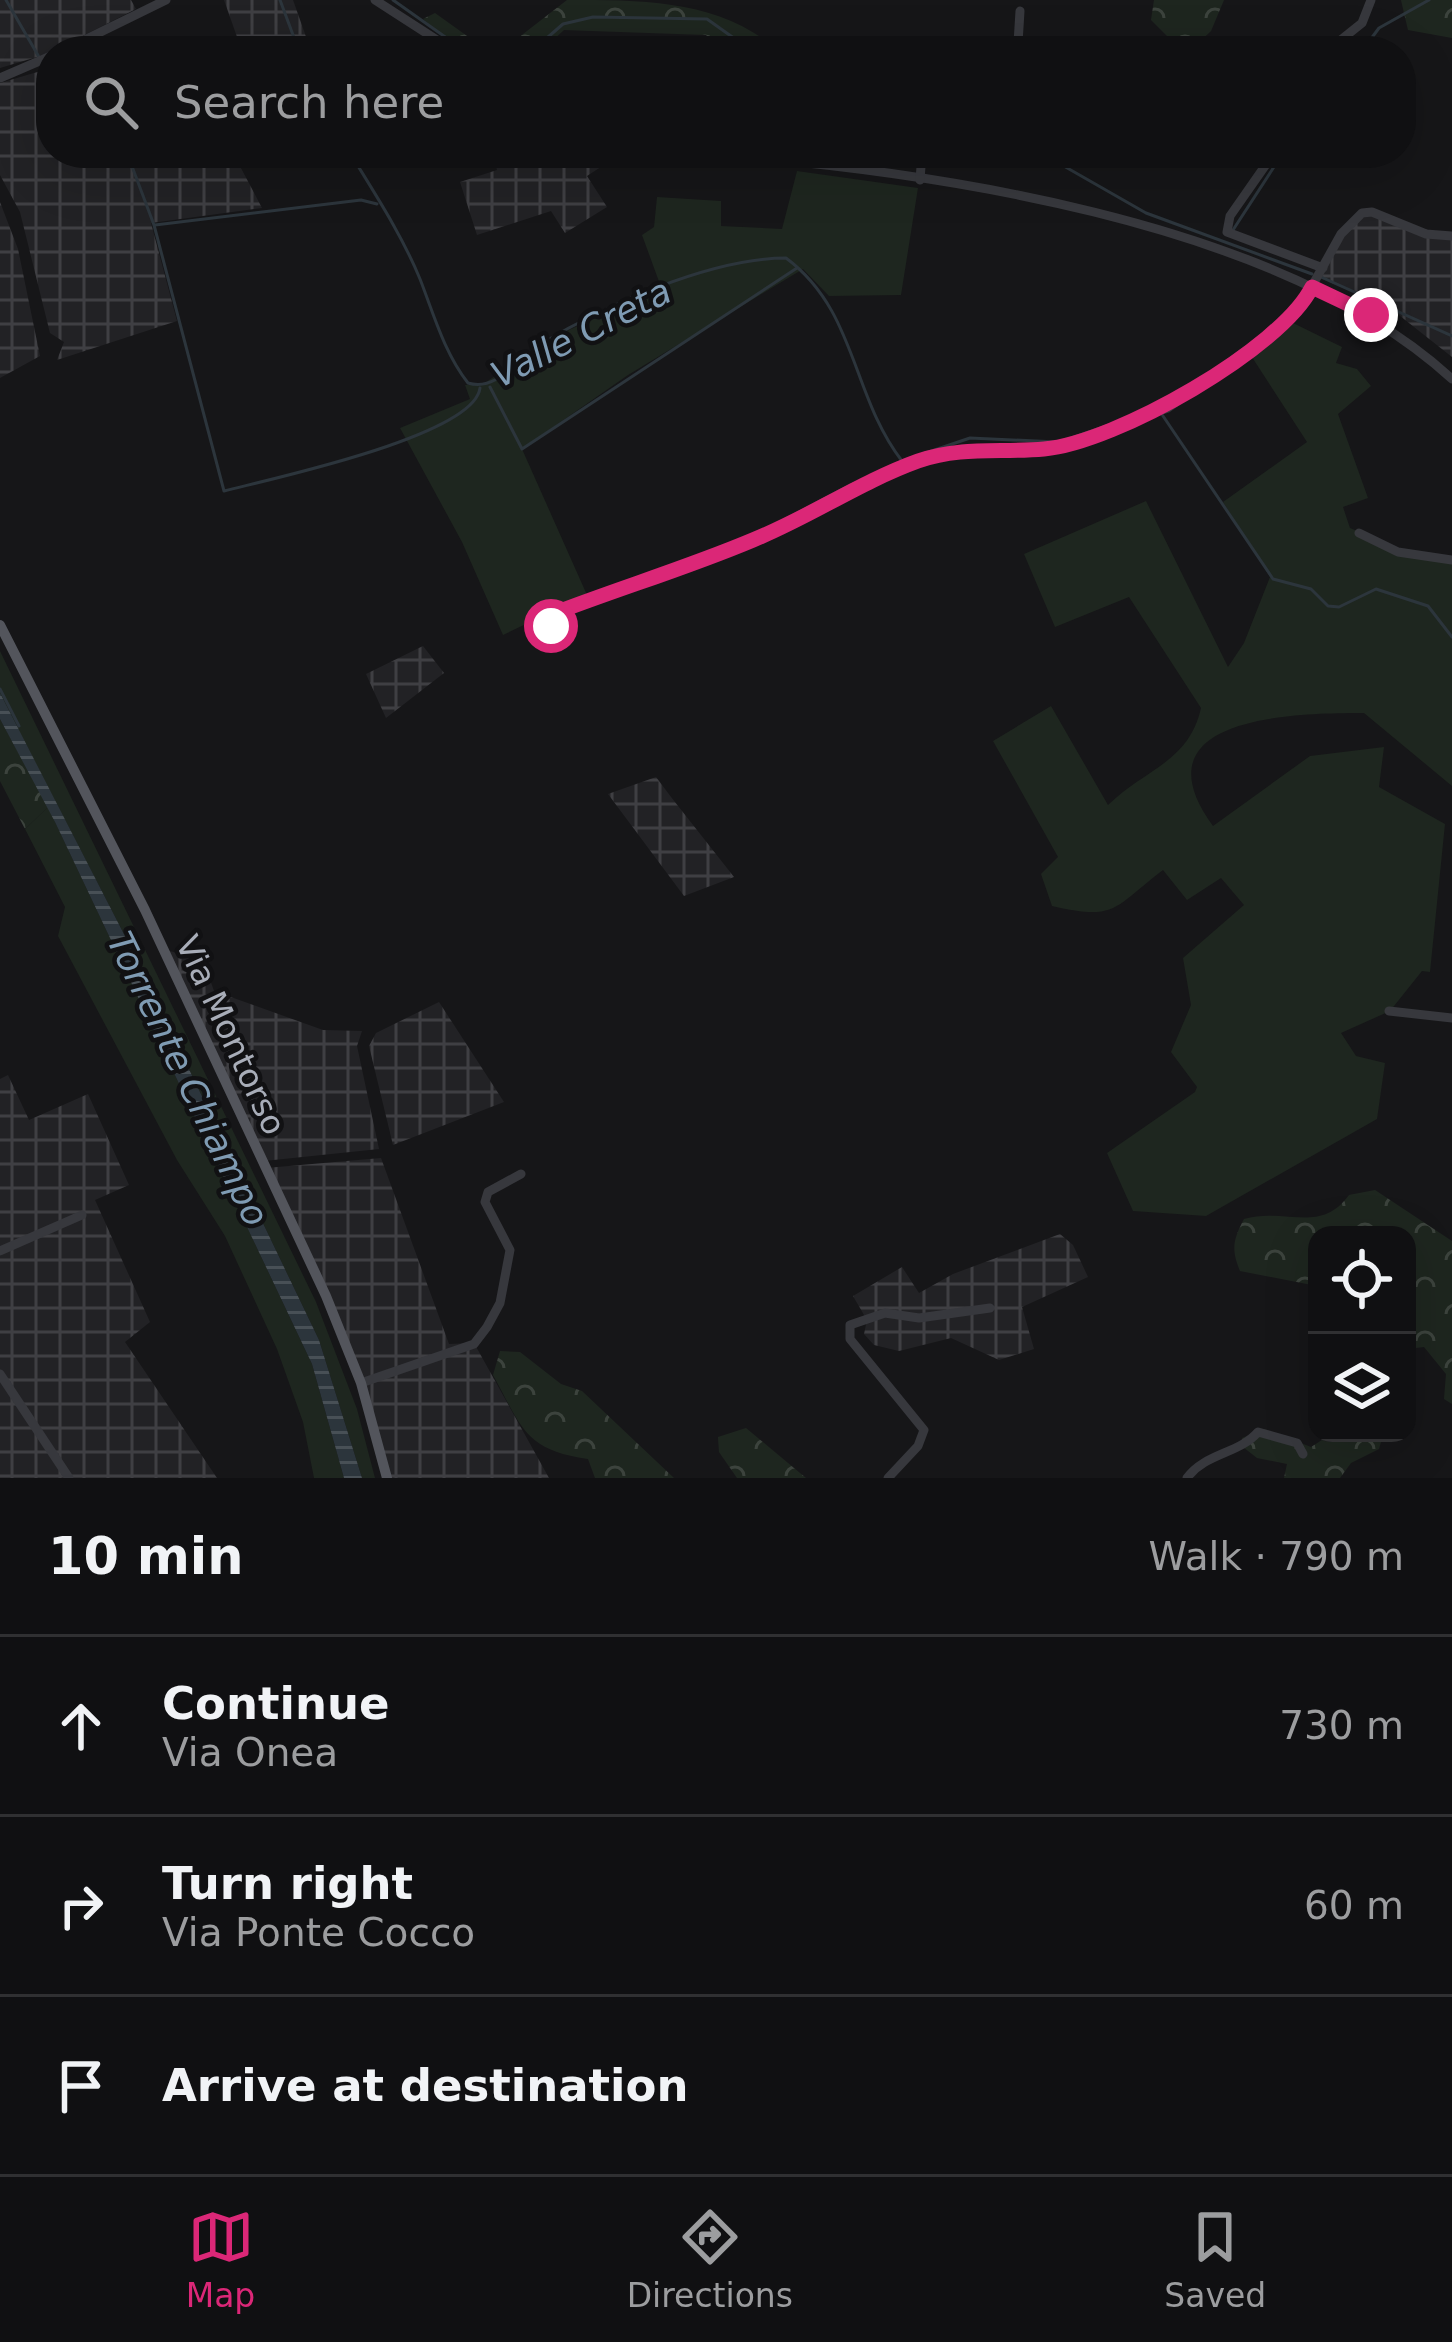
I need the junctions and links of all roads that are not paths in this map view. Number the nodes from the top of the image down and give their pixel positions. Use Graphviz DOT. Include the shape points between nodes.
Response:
graph roads {
  1 [pos="166,0"];
  2 [pos="375,0"];
  3 [pos="1371,0"];
  4 [pos="1020,11"];
  5 [pos="93,36"];
  6 [pos="431,36"];
  7 [pos="1018,36"];
  8 [pos="1346,36"];
  9 [pos="36,62"];
  10 [pos="0,78"];
  11 [pos="820,168"];
  12 [pos="921,168"];
  13 [pos="1264,168"];
  14 [pos="920,180"];
  15 [pos="1452,236"];
  16 [pos="1317,277"];
  17 [pos="1452,379"];
  18 [pos="1360,533"];
  19 [pos="1452,560"];
  20 [pos="0,626"];
  21 [pos="551,626"];
  22 [pos="1389,1011"];
  23 [pos="1452,1018"];
  24 [pos="521,1174"];
  25 [pos="82,1215"];
  26 [pos="0,1251"];
  27 [pos="990,1308"];
  28 [pos="0,1374"];
  29 [pos="361,1383"];
  30 [pos="1303,1454"];
  31 [pos="69,1478"];
  32 [pos="387,1478"];
  33 [pos="887,1478"];
  34 [pos="1187,1478"];
  1 -- 5 [label="street"];
  2 -- 6 [label="street"];
  3 -- 8 [label="street"];
  4 -- 7 [label="street"];
  9 -- 10 [label="street"];
  11 -- 14 [label="street"];
  12 -- 14 [label="street"];
  13 -- 16 [label="street" via="1230,216 1231,234"];
  14 -- 16 [label="street" via="1081,208"];
  15 -- 16 [label="street" via="1367,212 1341,234"];
  16 -- 17 [label="street"];
  16 -- 21 [label="street" via="1298,313 1168,407 1048,449 962,448 921,460 749,542 555,613"];
  18 -- 19 [label="street" via="1398,552"];
  20 -- 29 [label="main road, Via Montorso" via="145,910"];
  22 -- 23 [label="street"];
  24 -- 29 [label="street" via="488,1192 485,1202 510,1250 500,1303 474,1344"];
  25 -- 26 [label="street"];
  27 -- 33 [label="street" via="919,1318 885,1313 850,1324 850,1340 924,1430"];
  28 -- 31 [label="street"];
  29 -- 32 [label="main road, Via Montorso"];
  30 -- 34 [label="street" via="1297,1443 1258,1432"];
}
